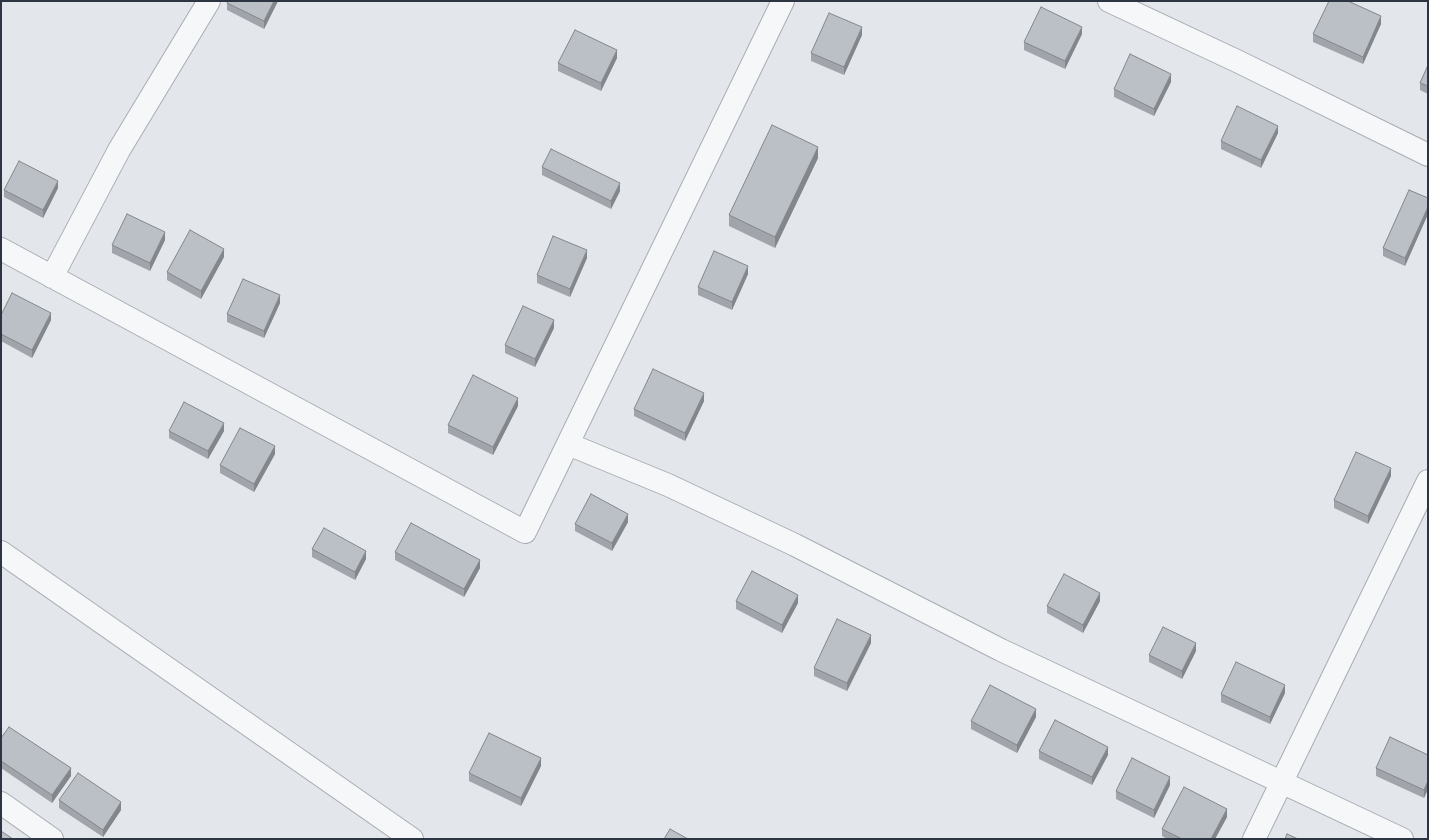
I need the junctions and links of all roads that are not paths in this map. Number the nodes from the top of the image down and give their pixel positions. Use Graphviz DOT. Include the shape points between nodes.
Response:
graph roads {
  1 [pos="209,1"];
  2 [pos="783,1"];
  3 [pos="1109,1"];
  4 [pos="1428,155"];
  5 [pos="1,249"];
  6 [pos="52,277"];
  7 [pos="568,444"];
  8 [pos="1428,481"];
  9 [pos="1,552"];
  10 [pos="1282,783"];
  11 [pos="1,803"];
  12 [pos="52,839"];
  13 [pos="412,839"];
  14 [pos="1254,839"];
  15 [pos="1402,839"];
  1 -- 6 [label="street" via="119,150"];
  2 -- 7 [label="street"];
  3 -- 4 [label="street"];
  5 -- 6 [label="street"];
  6 -- 7 [label="street" via="525,532"];
  7 -- 10 [label="street" via="668,485 795,545 1000,650"];
  8 -- 10 [label="street"];
  9 -- 13 [label="street"];
  10 -- 14 [label="street"];
  10 -- 15 [label="street"];
  11 -- 12 [label="street"];
}
